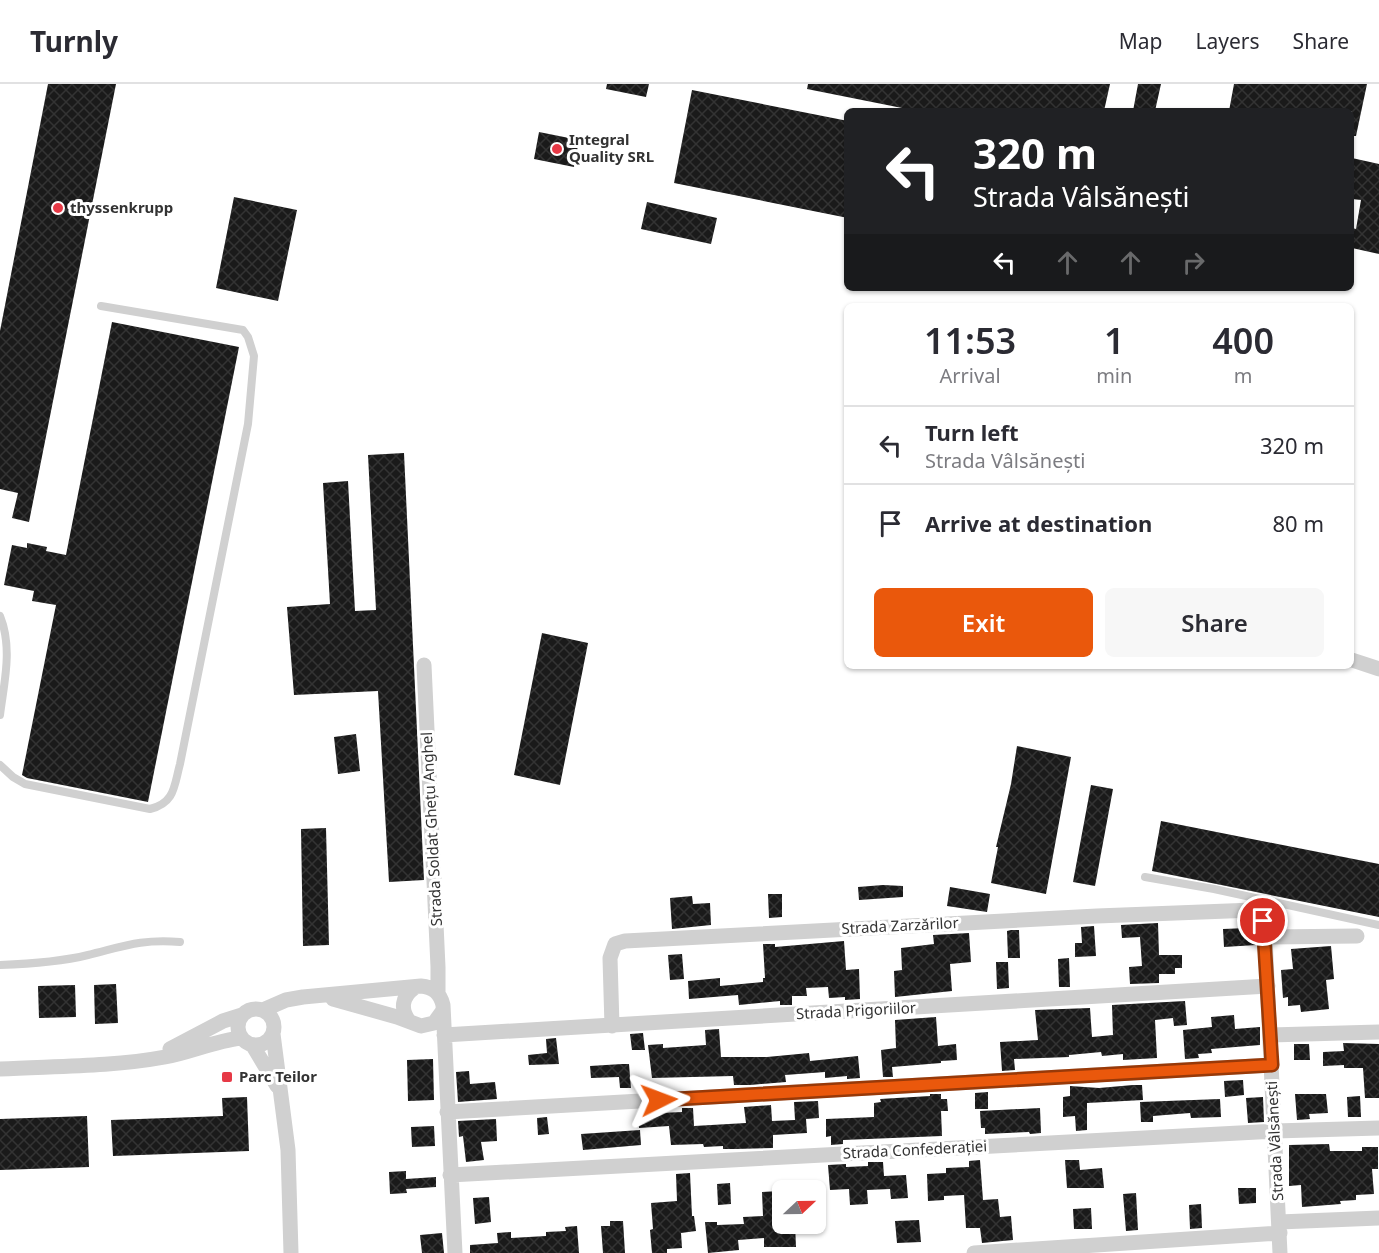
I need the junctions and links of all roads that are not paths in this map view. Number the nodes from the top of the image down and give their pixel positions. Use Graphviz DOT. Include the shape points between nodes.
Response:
graph roads {
  1 [pos="101,306"];
  2 [pos="0,616"];
  3 [pos="1354,661"];
  4 [pos="424,665"];
  5 [pos="1379,669"];
  6 [pos="0,715"];
  7 [pos="0,765"];
  8 [pos="1145,877"];
  9 [pos="1264,912"];
  10 [pos="1379,925"];
  11 [pos="1357,936"];
  12 [pos="1265,937"];
  13 [pos="180,942"];
  14 [pos="0,964"];
  15 [pos="1268,986"];
  16 [pos="414,988"];
  17 [pos="438,994"];
  18 [pos="322,996"];
  19 [pos="442,1012"];
  20 [pos="242,1015"];
  21 [pos="409,1021"];
  22 [pos="270,1022"];
  23 [pos="428,1026"];
  24 [pos="612,1026"];
  25 [pos="1379,1032"];
  26 [pos="444,1035"];
  27 [pos="1270,1035"];
  28 [pos="247,1042"];
  29 [pos="145,1060"];
  30 [pos="1272,1065"];
  31 [pos="0,1069"];
  32 [pos="281,1094"];
  33 [pos="447,1112"];
  34 [pos="1379,1128"];
  35 [pos="1275,1131"];
  36 [pos="450,1175"];
  37 [pos="1379,1218"];
  38 [pos="1279,1228"];
  39 [pos="291,1253"];
  40 [pos="455,1253"];
  41 [pos="974,1253"];
  42 [pos="1280,1253"];
  1 -- 7 [label="lane" via="243,330 254,356 248,424 180,764 170,799 150,809 25,784"];
  2 -- 6 [label="lane" via="7,655"];
  3 -- 5 [label="street"];
  4 -- 17 [label="street, Strada Soldat Ghețu Anghel"];
  8 -- 9 [label="lane"];
  9 -- 10 [label="lane"];
  9 -- 12 [label="street, Strada Vâlsănești"];
  9 -- 24 [label="street, Strada Zarzărilor" via="1097,916 625,941 615,944 610,958"];
  11 -- 12 [label="street"];
  12 -- 15 [label="street, Strada Vâlsănești"];
  13 -- 14 [label="lane" via="155,940 64,959"];
  15 -- 24 [label="street, Strada Prigoriilor"];
  15 -- 27 [label="street, Strada Vâlsănești"];
  16 -- 17 [label="street" via="427,987"];
  16 -- 18 [label="street"];
  16 -- 21 [label="street" via="403,1003"];
  17 -- 19 [label="street"];
  18 -- 21 [label="street"];
  18 -- 22 [label="street" via="280,1003"];
  19 -- 23 [label="street"];
  19 -- 26 [label="street"];
  20 -- 22 [label="street" via="252,1009"];
  20 -- 28 [label="street" via="237,1026"];
  20 -- 29 [label="street"];
  21 -- 23 [label="street"];
  22 -- 28 [label="street" via="265,1043"];
  22 -- 32 [label="street"];
  23 -- 26 [label="street"];
  24 -- 26 [label="street, Strada Prigoriilor"];
  25 -- 27 [label="street"];
  26 -- 33 [label="street"];
  27 -- 30 [label="street, Strada Vâlsănești"];
  28 -- 29 [label="street" via="210,1043"];
  28 -- 32 [label="street"];
  29 -- 31 [label="street"];
  30 -- 33 [label="street"];
  30 -- 35 [label="street, Strada Vâlsănești"];
  32 -- 39 [label="street" via="288,1150"];
  33 -- 36 [label="street"];
  34 -- 35 [label="street, Strada Confederației"];
  35 -- 36 [label="street, Strada Confederației"];
  35 -- 38 [label="street, Strada Vâlsănești"];
  36 -- 40 [label="street"];
  37 -- 38 [label="street"];
  38 -- 41 [label="street"];
  38 -- 42 [label="street, Strada Vâlsănești"];
}
